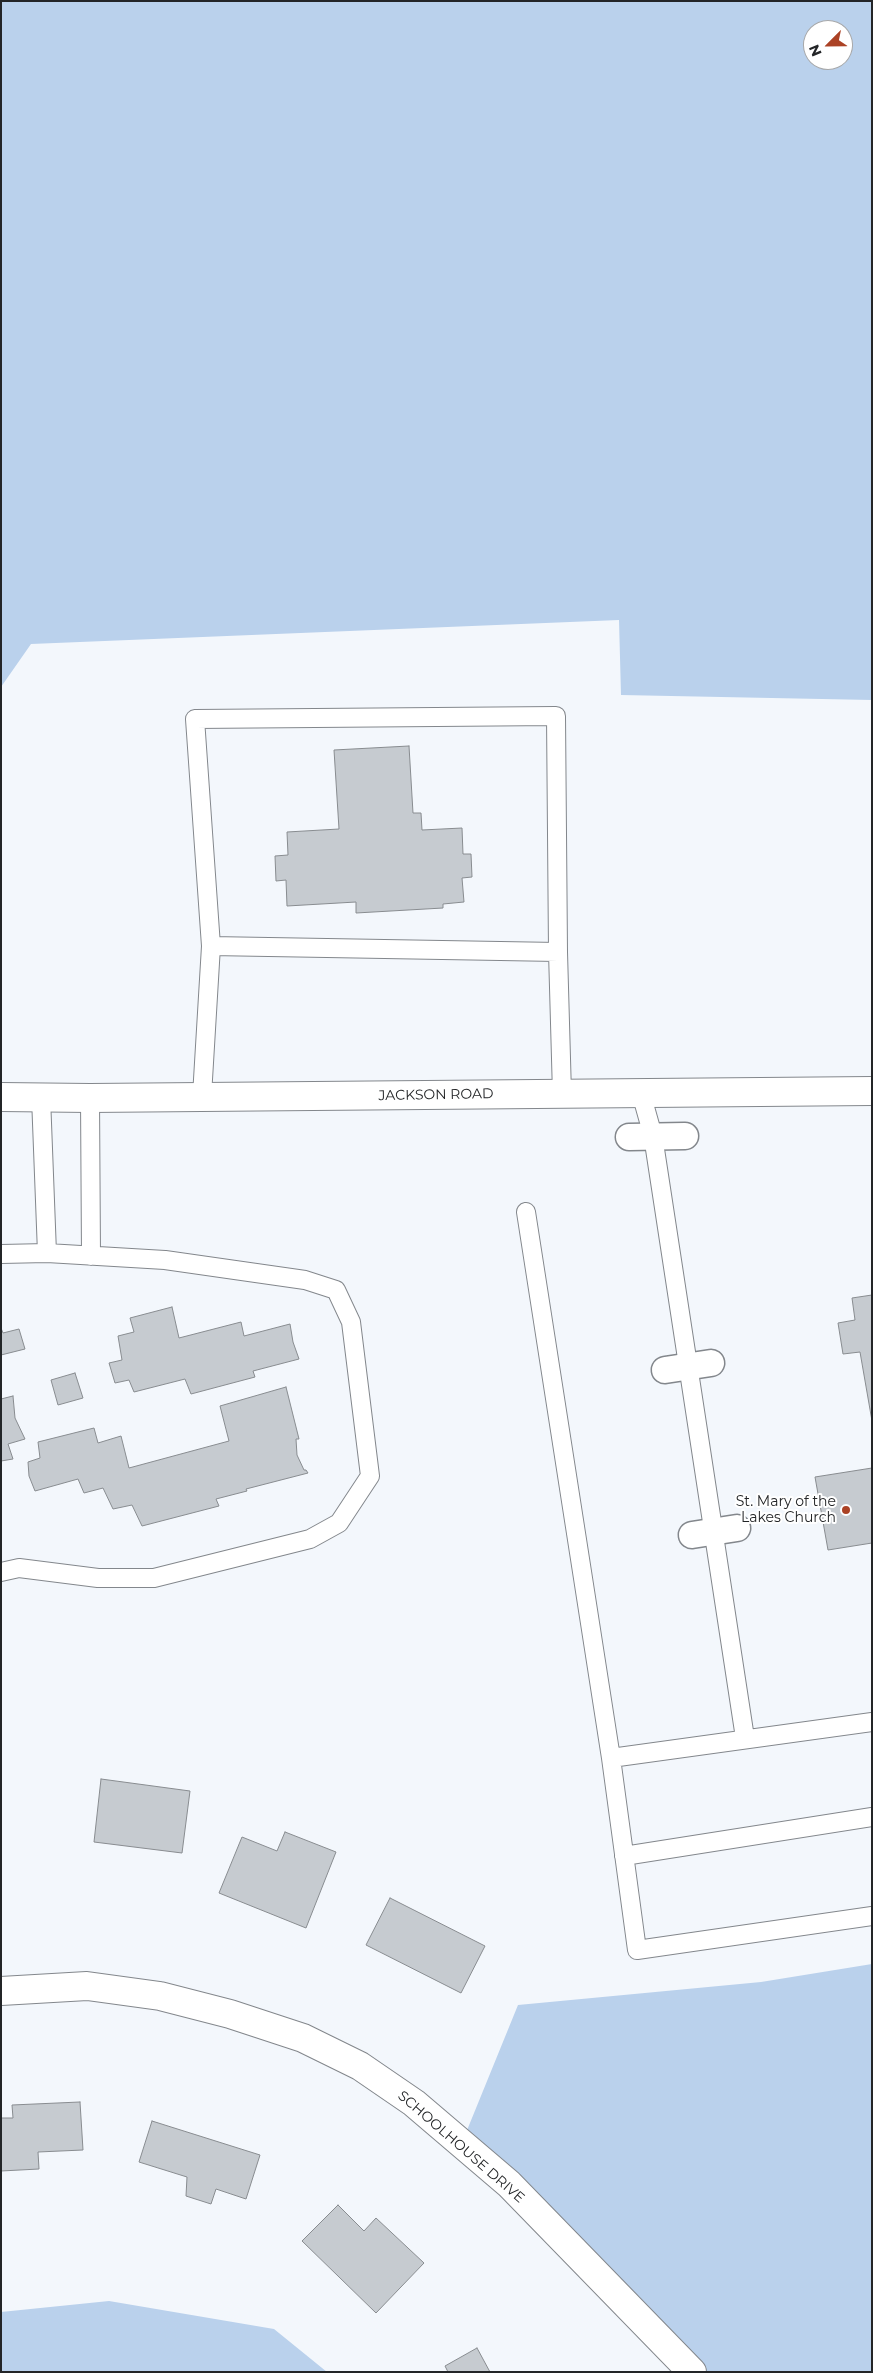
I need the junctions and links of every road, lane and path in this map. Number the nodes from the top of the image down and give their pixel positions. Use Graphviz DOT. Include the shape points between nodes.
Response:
graph roads {
  1 [pos="211,946"];
  2 [pos="558,952"];
  3 [pos="872,1091"];
  4 [pos="641,1093"];
  5 [pos="562,1094"];
  6 [pos="202,1096"];
  7 [pos="1,1097"];
  8 [pos="41,1097"];
  9 [pos="90,1098"];
  10 [pos="685,1136"];
  11 [pos="641,1137"];
  12 [pos="526,1212"];
  13 [pos="47,1253"];
  14 [pos="1,1254"];
  15 [pos="91,1256"];
  16 [pos="1,1572"];
  17 [pos="872,1722"];
  18 [pos="745,1738"];
  19 [pos="612,1758"];
  20 [pos="872,1818"];
  21 [pos="624,1856"];
  22 [pos="872,1916"];
  23 [pos="1,1991"];
  24 [pos="692,2372"];
  1 -- 2 [label="lane"];
  1 -- 2 [label="lane" via="195,719 556,716"];
  1 -- 6 [label="lane"];
  2 -- 5 [label="lane"];
  3 -- 4 [label="street, JACKSON ROAD"];
  4 -- 5 [label="street, JACKSON ROAD"];
  4 -- 11 [label="lane"];
  5 -- 6 [label="street, JACKSON ROAD"];
  6 -- 9 [label="street, JACKSON ROAD"];
  7 -- 8 [label="street, JACKSON ROAD"];
  8 -- 9 [label="street, JACKSON ROAD"];
  8 -- 13 [label="lane"];
  9 -- 15 [label="lane"];
  10 -- 11 [label="street"];
  11 -- 18 [label="lane" via="688,1366"];
  12 -- 19 [label="lane"];
  13 -- 14 [label="lane"];
  13 -- 15 [label="lane"];
  15 -- 16 [label="lane" via="183,1262 305,1280 336,1290 351,1322 370,1476 339,1523 310,1539 154,1578 98,1578 19,1568"];
  17 -- 18 [label="lane"];
  18 -- 19 [label="lane"];
  19 -- 21 [label="lane"];
  20 -- 21 [label="lane"];
  21 -- 22 [label="lane" via="637,1950"];
  23 -- 24 [label="street, SCHOOLHOUSE DRIVE" via="87,1986 160,1996 303,2038 360,2066 414,2103 509,2184"];
}
